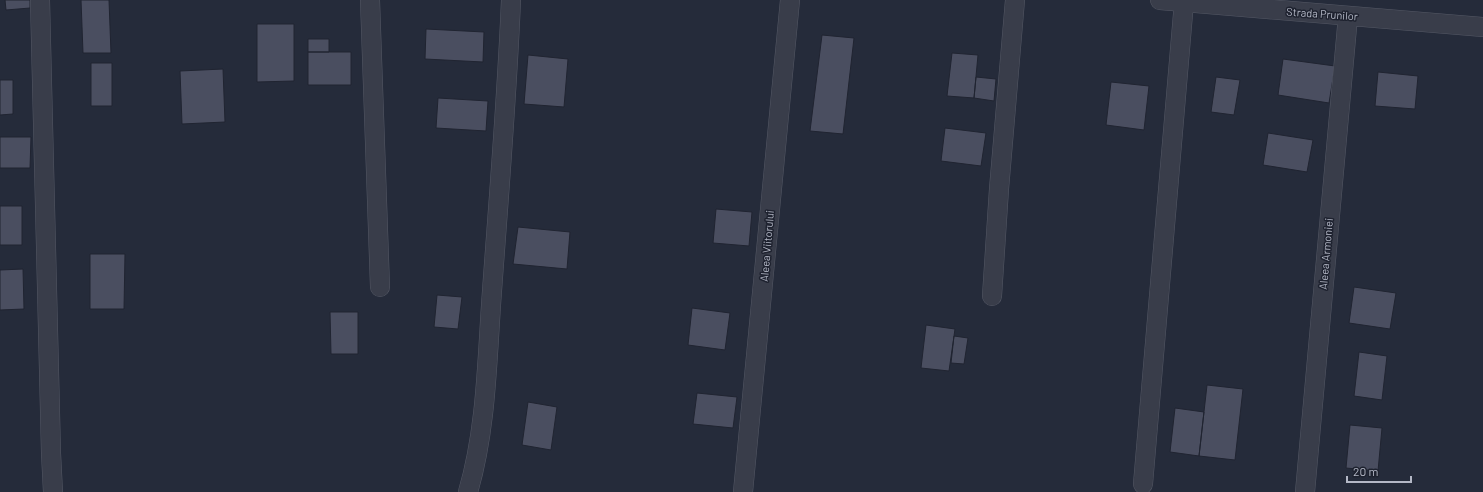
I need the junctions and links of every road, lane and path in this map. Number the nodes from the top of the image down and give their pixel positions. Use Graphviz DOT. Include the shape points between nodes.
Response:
graph roads {
  1 [pos="40,0"];
  2 [pos="370,0"];
  3 [pos="511,0"];
  4 [pos="790,0"];
  5 [pos="1015,0"];
  6 [pos="1160,0"];
  7 [pos="1184,2"];
  8 [pos="1305,6"];
  9 [pos="1348,16"];
  10 [pos="1483,27"];
  11 [pos="380,287"];
  12 [pos="992,296"];
  13 [pos="1143,484"];
  14 [pos="53,492"];
  15 [pos="468,492"];
  16 [pos="743,492"];
  17 [pos="1305,492"];
  1 -- 14 [label="street"];
  2 -- 11 [label="street"];
  3 -- 15 [label="street" via="484,406 475,469"];
  4 -- 16 [label="street, Aleea Viitorului"];
  5 -- 12 [label="street" via="998,189"];
  6 -- 7 [label="street, Strada Prunilor"];
  7 -- 8 [label="street, Strada Prunilor"];
  7 -- 13 [label="street"];
  8 -- 9 [label="street, Strada Prunilor"];
  9 -- 10 [label="street, Strada Prunilor"];
  9 -- 17 [label="street, Aleea Armoniei"];
}
